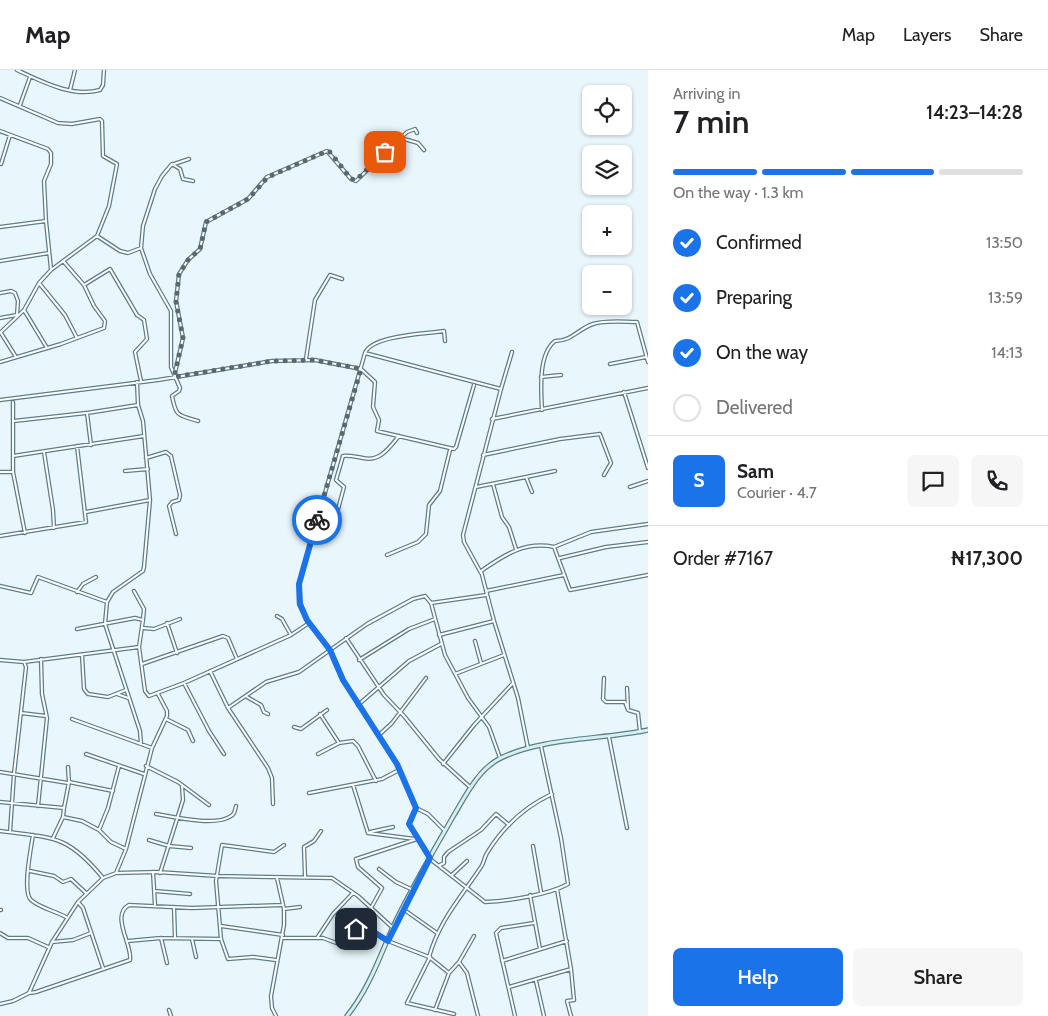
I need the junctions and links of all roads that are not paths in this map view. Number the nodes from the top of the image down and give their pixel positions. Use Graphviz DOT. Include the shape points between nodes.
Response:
graph roads {
  1 [pos="17,70"];
  2 [pos="76,70"];
  3 [pos="104,70"];
  4 [pos="31,77"];
  5 [pos="70,90"];
  6 [pos="0,98"];
  7 [pos="20,105"];
  8 [pos="0,131"];
  9 [pos="417,133"];
  10 [pos="10,135"];
  11 [pos="402,138"];
  12 [pos="424,150"];
  13 [pos="189,159"];
  14 [pos="1,164"];
  15 [pos="172,164"];
  16 [pos="193,182"];
  17 [pos="46,221"];
  18 [pos="0,227"];
  19 [pos="97,236"];
  20 [pos="141,248"];
  21 [pos="49,253"];
  22 [pos="0,262"];
  23 [pos="64,262"];
  24 [pos="51,270"];
  25 [pos="342,279"];
  26 [pos="39,283"];
  27 [pos="84,285"];
  28 [pos="0,293"];
  29 [pos="24,310"];
  30 [pos="18,315"];
  31 [pos="0,318"];
  32 [pos="0,333"];
  33 [pos="77,338"];
  34 [pos="445,341"];
  35 [pos="46,348"];
  36 [pos="512,352"];
  37 [pos="365,353"];
  38 [pos="16,357"];
  39 [pos="646,357"];
  40 [pos="306,360"];
  41 [pos="0,362"];
  42 [pos="648,362"];
  43 [pos="610,364"];
  44 [pos="361,369"];
  45 [pos="561,375"];
  46 [pos="174,377"];
  47 [pos="541,377"];
  48 [pos="137,382"];
  49 [pos="141,382"];
  50 [pos="474,384"];
  51 [pos="648,388"];
  52 [pos="500,390"];
  53 [pos="624,392"];
  54 [pos="0,400"];
  55 [pos="13,400"];
  56 [pos="138,405"];
  57 [pos="542,410"];
  58 [pos="87,413"];
  59 [pos="492,419"];
  60 [pos="14,421"];
  61 [pos="198,421"];
  62 [pos="144,436"];
  63 [pos="400,436"];
  64 [pos="91,445"];
  65 [pos="77,446"];
  66 [pos="450,449"];
  67 [pos="44,452"];
  68 [pos="483,455"];
  69 [pos="12,456"];
  70 [pos="146,458"];
  71 [pos="648,468"];
  72 [pos="148,469"];
  73 [pos="125,471"];
  74 [pos="554,471"];
  75 [pos="0,472"];
  76 [pos="13,472"];
  77 [pos="604,475"];
  78 [pos="526,477"];
  79 [pos="648,481"];
  80 [pos="493,484"];
  81 [pos="476,487"];
  82 [pos="630,487"];
  83 [pos="532,492"];
  84 [pos="150,500"];
  85 [pos="86,512"];
  86 [pos="648,524"];
  87 [pos="54,528"];
  88 [pos="333,528"];
  89 [pos="24,533"];
  90 [pos="176,534"];
  91 [pos="0,536"];
  92 [pos="648,542"];
  93 [pos="554,547"];
  94 [pos="516,549"];
  95 [pos="387,555"];
  96 [pos="559,558"];
  97 [pos="481,573"];
  98 [pos="564,575"];
  99 [pos="648,575"];
  100 [pos="96,577"];
  101 [pos="0,586"];
  102 [pos="134,591"];
  103 [pos="77,592"];
  104 [pos="486,593"];
  105 [pos="107,602"];
  106 [pos="431,603"];
  107 [pos="277,616"];
  108 [pos="435,618"];
  109 [pos="180,619"];
  110 [pos="142,620"];
  111 [pos="494,620"];
  112 [pos="167,623"];
  113 [pos="309,623"];
  114 [pos="105,624"];
  115 [pos="143,628"];
  116 [pos="77,629"];
  117 [pos="291,635"];
  118 [pos="439,635"];
  119 [pos="346,638"];
  120 [pos="475,641"];
  121 [pos="441,644"];
  122 [pos="140,647"];
  123 [pos="112,650"];
  124 [pos="330,650"];
  125 [pos="177,653"];
  126 [pos="82,655"];
  127 [pos="504,655"];
  128 [pos="41,659"];
  129 [pos="238,659"];
  130 [pos="0,660"];
  131 [pos="359,660"];
  132 [pos="24,662"];
  133 [pos="481,663"];
  134 [pos="142,664"];
  135 [pos="210,671"];
  136 [pos="455,674"];
  137 [pos="426,678"];
  138 [pos="604,678"];
  139 [pos="184,683"];
  140 [pos="513,683"];
  141 [pos="378,687"];
  142 [pos="627,688"];
  143 [pos="126,690"];
  144 [pos="117,694"];
  145 [pos="158,694"];
  146 [pos="247,697"];
  147 [pos="128,698"];
  148 [pos="358,706"];
  149 [pos="228,708"];
  150 [pos="327,710"];
  151 [pos="628,710"];
  152 [pos="399,712"];
  153 [pos="21,713"];
  154 [pos="268,714"];
  155 [pos="320,714"];
  156 [pos="46,716"];
  157 [pos="482,716"];
  158 [pos="72,719"];
  159 [pos="166,719"];
  160 [pos="294,727"];
  161 [pos="648,730"];
  162 [pos="640,732"];
  163 [pos="379,735"];
  164 [pos="608,735"];
  165 [pos="193,741"];
  166 [pos="339,743"];
  167 [pos="141,744"];
  168 [pos="541,746"];
  169 [pos="152,748"];
  170 [pos="528,748"];
  171 [pos="86,754"];
  172 [pos="224,754"];
  173 [pos="318,754"];
  174 [pos="500,758"];
  175 [pos="443,764"];
  176 [pos="119,766"];
  177 [pos="146,766"];
  178 [pos="68,767"];
  179 [pos="400,770"];
  180 [pos="0,772"];
  181 [pos="14,774"];
  182 [pos="144,774"];
  183 [pos="40,778"];
  184 [pos="376,781"];
  185 [pos="68,783"];
  186 [pos="353,785"];
  187 [pos="182,786"];
  188 [pos="470,787"];
  189 [pos="113,791"];
  190 [pos="310,793"];
  191 [pos="552,794"];
  192 [pos="0,802"];
  193 [pos="12,803"];
  194 [pos="273,804"];
  195 [pos="209,805"];
  196 [pos="38,806"];
  197 [pos="236,806"];
  198 [pos="64,808"];
  199 [pos="416,808"];
  200 [pos="156,814"];
  201 [pos="63,817"];
  202 [pos="178,818"];
  203 [pos="509,825"];
  204 [pos="393,827"];
  205 [pos="627,828"];
  206 [pos="99,830"];
  207 [pos="0,831"];
  208 [pos="321,831"];
  209 [pos="445,831"];
  210 [pos="10,832"];
  211 [pos="368,833"];
  212 [pos="33,835"];
  213 [pos="53,838"];
  214 [pos="417,839"];
  215 [pos="149,840"];
  216 [pos="169,846"];
  217 [pos="284,846"];
  218 [pos="533,846"];
  219 [pos="191,848"];
  220 [pos="126,849"];
  221 [pos="430,858"];
  222 [pos="467,861"];
  223 [pos="440,865"];
  224 [pos="379,869"];
  225 [pos="29,871"];
  226 [pos="153,872"];
  227 [pos="116,873"];
  228 [pos="160,873"];
  229 [pos="452,875"];
  230 [pos="218,876"];
  231 [pos="304,877"];
  232 [pos="103,878"];
  233 [pos="277,878"];
  234 [pos="466,887"];
  235 [pos="557,889"];
  236 [pos="413,890"];
  237 [pos="155,891"];
  238 [pos="541,892"];
  239 [pos="86,893"];
  240 [pos="354,893"];
  241 [pos="190,894"];
  242 [pos="530,896"];
  243 [pos="78,902"];
  244 [pos="155,905"];
  245 [pos="282,905"];
  246 [pos="219,906"];
  247 [pos="174,907"];
  248 [pos="300,907"];
  249 [pos="371,908"];
  250 [pos="284,909"];
  251 [pos="403,909"];
  252 [pos="66,917"];
  253 [pos="534,923"];
  254 [pos="221,926"];
  255 [pos="393,928"];
  256 [pos="356,929"];
  257 [pos="91,932"];
  258 [pos="0,933"];
  259 [pos="437,933"];
  260 [pos="3,936"];
  261 [pos="474,936"];
  262 [pos="283,937"];
  263 [pos="0,938"];
  264 [pos="161,938"];
  265 [pos="175,938"];
  266 [pos="317,938"];
  267 [pos="192,939"];
  268 [pos="221,939"];
  269 [pos="127,941"];
  270 [pos="388,941"];
  271 [pos="567,941"];
  272 [pos="52,942"];
  273 [pos="49,947"];
  274 [pos="347,948"];
  275 [pos="540,949"];
  276 [pos="196,957"];
  277 [pos="430,957"];
  278 [pos="276,960"];
  279 [pos="502,961"];
  280 [pos="459,962"];
  281 [pos="167,963"];
  282 [pos="103,968"];
  283 [pos="571,969"];
  284 [pos="449,973"];
  285 [pos="536,981"];
  286 [pos="509,987"];
  287 [pos="29,992"];
  288 [pos="0,1004"];
  289 [pos="168,1010"];
  290 [pos="435,1010"];
  291 [pos="442,1011"];
  292 [pos="454,1014"];
  293 [pos="171,1016"];
  294 [pos="276,1016"];
  295 [pos="347,1016"];
  296 [pos="441,1016"];
  297 [pos="478,1016"];
  298 [pos="515,1016"];
  299 [pos="544,1016"];
  300 [pos="571,1016"];
  1 -- 4 [label="street"];
  2 -- 5 [label="street"];
  3 -- 5 [label="street" via="100,90"];
  4 -- 5 [label="street"];
  4 -- 7 [label="street"];
  6 -- 7 [label="street"];
  7 -- 19 [label="street" via="58,123 102,121 104,158 117,164 109,206"];
  8 -- 10 [label="street"];
  9 -- 11 [label="street" via="413,129"];
  10 -- 14 [label="street"];
  10 -- 17 [label="street" via="51,153 51,164 44,181"];
  11 -- 12 [label="street"];
  11 -- 46 [label="street" via="356,180 351,179 327,151 268,177 248,199 206,222 200,249 179,274 176,302 183,338"];
  13 -- 15 [label="street"];
  15 -- 16 [label="street" via="180,169 183,179"];
  15 -- 20 [label="street" via="155,190 143,226"];
  17 -- 18 [label="street"];
  17 -- 21 [label="street"];
  19 -- 20 [label="street" via="120,251 128,253"];
  19 -- 23 [label="street"];
  20 -- 46 [label="street" via="150,274 171,311 171,367"];
  21 -- 22 [label="street"];
  21 -- 24 [label="street"];
  23 -- 24 [label="street"];
  23 -- 27 [label="street"];
  24 -- 26 [label="street"];
  25 -- 40 [label="street" via="330,275 315,300"];
  26 -- 29 [label="street"];
  26 -- 33 [label="street" via="65,316"];
  27 -- 33 [label="street" via="105,324 102,330"];
  27 -- 49 [label="street" via="110,269 136,315 144,320 147,339 134,352"];
  28 -- 30 [label="street" via="15,293"];
  29 -- 30 [label="street"];
  29 -- 35 [label="street"];
  30 -- 31 [label="street"];
  30 -- 32 [label="street"];
  32 -- 38 [label="street"];
  33 -- 35 [label="street"];
  34 -- 37 [label="street" via="444,331 401,337 378,341"];
  35 -- 38 [label="street"];
  36 -- 52 [label="street"];
  37 -- 44 [label="street"];
  37 -- 50 [label="street"];
  38 -- 41 [label="street"];
  39 -- 42 [label="street"];
  39 -- 43 [label="street"];
  39 -- 47 [label="street" via="637,322 596,323 581,328 572,338 551,344 545,354"];
  40 -- 44 [label="street"];
  40 -- 46 [label="street" via="272,361"];
  44 -- 63 [label="street" via="375,382 373,407 379,420 377,431"];
  44 -- 113 [label="street" via="299,584 300,604"];
  45 -- 47 [label="street"];
  46 -- 49 [label="street"];
  46 -- 61 [label="street" via="180,388 172,396 175,412"];
  47 -- 57 [label="street"];
  48 -- 49 [label="street"];
  48 -- 55 [label="street"];
  48 -- 56 [label="street"];
  50 -- 52 [label="street"];
  50 -- 66 [label="street" via="456,447"];
  51 -- 53 [label="street"];
  52 -- 59 [label="street"];
  53 -- 57 [label="street"];
  53 -- 71 [label="street"];
  54 -- 55 [label="street"];
  55 -- 60 [label="street"];
  56 -- 58 [label="street"];
  56 -- 62 [label="street"];
  57 -- 59 [label="street"];
  58 -- 60 [label="street"];
  58 -- 64 [label="street"];
  59 -- 68 [label="street"];
  60 -- 69 [label="street"];
  62 -- 64 [label="street"];
  62 -- 70 [label="street"];
  63 -- 66 [label="street"];
  63 -- 88 [label="street" via="377,458 343,456 336,480 344,487"];
  64 -- 65 [label="street"];
  65 -- 67 [label="street"];
  65 -- 85 [label="street"];
  66 -- 95 [label="street" via="440,491 429,505 426,534 418,542"];
  67 -- 69 [label="street"];
  67 -- 87 [label="street"];
  68 -- 77 [label="street" via="600,434 611,463"];
  68 -- 81 [label="street"];
  69 -- 76 [label="street"];
  70 -- 72 [label="street"];
  70 -- 90 [label="street" via="166,452 171,456 180,495 179,500 169,506"];
  72 -- 73 [label="street"];
  72 -- 84 [label="street"];
  74 -- 78 [label="street"];
  75 -- 76 [label="street"];
  76 -- 89 [label="street"];
  78 -- 80 [label="street"];
  78 -- 83 [label="street"];
  79 -- 82 [label="street"];
  80 -- 81 [label="street"];
  80 -- 94 [label="street" via="502,517"];
  81 -- 97 [label="street" via="463,535"];
  84 -- 85 [label="street"];
  84 -- 105 [label="street" via="143,571 116,588"];
  85 -- 87 [label="street" via="85,523"];
  86 -- 93 [label="street" via="591,532"];
  87 -- 89 [label="street"];
  89 -- 91 [label="street"];
  92 -- 96 [label="street" via="606,547"];
  93 -- 94 [label="street"];
  93 -- 96 [label="street"];
  94 -- 97 [label="street"];
  96 -- 98 [label="street"];
  97 -- 104 [label="street"];
  98 -- 99 [label="street" via="570,590"];
  98 -- 104 [label="street"];
  100 -- 103 [label="street" via="83,584"];
  101 -- 103 [label="street" via="32,593 38,577"];
  102 -- 110 [label="street" via="144,609"];
  103 -- 105 [label="street"];
  104 -- 106 [label="street"];
  104 -- 111 [label="street"];
  105 -- 114 [label="street"];
  106 -- 108 [label="street"];
  106 -- 119 [label="street" via="425,596 413,599"];
  107 -- 117 [label="street"];
  108 -- 118 [label="street"];
  108 -- 131 [label="street" via="409,629"];
  109 -- 112 [label="street"];
  110 -- 114 [label="street" via="135,618"];
  110 -- 115 [label="street"];
  111 -- 118 [label="street"];
  111 -- 127 [label="street"];
  112 -- 115 [label="street" via="154,629"];
  112 -- 125 [label="street"];
  113 -- 117 [label="street"];
  113 -- 124 [label="street"];
  114 -- 116 [label="street"];
  114 -- 123 [label="street"];
  115 -- 122 [label="street"];
  117 -- 129 [label="street"];
  118 -- 121 [label="street"];
  119 -- 124 [label="street"];
  119 -- 131 [label="street"];
  120 -- 133 [label="street"];
  121 -- 136 [label="street"];
  121 -- 141 [label="street" via="419,655"];
  122 -- 123 [label="street"];
  122 -- 134 [label="street"];
  123 -- 126 [label="street"];
  123 -- 143 [label="street"];
  124 -- 146 [label="street" via="298,672 266,682"];
  124 -- 148 [label="street"];
  125 -- 129 [label="street" via="223,636 228,638"];
  125 -- 134 [label="street"];
  126 -- 128 [label="street"];
  126 -- 144 [label="street" via="86,692 104,696"];
  127 -- 133 [label="street"];
  127 -- 140 [label="street"];
  128 -- 132 [label="street"];
  128 -- 156 [label="street"];
  129 -- 135 [label="street"];
  130 -- 132 [label="street"];
  131 -- 141 [label="street"];
  132 -- 153 [label="street"];
  133 -- 136 [label="street"];
  134 -- 145 [label="street" via="146,693 149,696"];
  135 -- 139 [label="street"];
  135 -- 149 [label="street"];
  136 -- 157 [label="street"];
  137 -- 152 [label="street"];
  138 -- 151 [label="street" via="603,699 606,702 625,702"];
  139 -- 145 [label="street"];
  139 -- 172 [label="street"];
  140 -- 157 [label="street"];
  140 -- 170 [label="street"];
  141 -- 148 [label="street"];
  141 -- 152 [label="street"];
  142 -- 151 [label="street"];
  143 -- 144 [label="street"];
  143 -- 147 [label="street"];
  144 -- 147 [label="street"];
  145 -- 159 [label="street" via="167,711"];
  146 -- 149 [label="street"];
  146 -- 154 [label="street" via="262,705"];
  147 -- 167 [label="street" via="140,731"];
  148 -- 163 [label="street"];
  149 -- 194 [label="street" via="268,768 272,778"];
  150 -- 155 [label="street"];
  151 -- 162 [label="street" via="638,713"];
  152 -- 163 [label="street"];
  152 -- 175 [label="street"];
  153 -- 156 [label="street"];
  153 -- 181 [label="street"];
  155 -- 160 [label="street" via="300,729"];
  155 -- 166 [label="street"];
  156 -- 183 [label="street"];
  157 -- 174 [label="street"];
  157 -- 175 [label="street"];
  158 -- 167 [label="street"];
  159 -- 165 [label="street" via="186,729"];
  159 -- 169 [label="street"];
  161 -- 162 [label="main road"];
  162 -- 164 [label="main road"];
  163 -- 179 [label="street"];
  164 -- 168 [label="main road"];
  164 -- 205 [label="street"];
  166 -- 173 [label="street"];
  166 -- 184 [label="street" via="356,743"];
  167 -- 169 [label="street"];
  168 -- 170 [label="main road"];
  168 -- 191 [label="street"];
  169 -- 177 [label="street"];
  170 -- 174 [label="main road"];
  171 -- 176 [label="street"];
  174 -- 188 [label="main road"];
  175 -- 188 [label="street"];
  176 -- 182 [label="street"];
  176 -- 189 [label="street"];
  177 -- 182 [label="street"];
  177 -- 187 [label="street"];
  178 -- 185 [label="street"];
  179 -- 184 [label="street"];
  179 -- 199 [label="street"];
  180 -- 181 [label="street"];
  181 -- 183 [label="street"];
  181 -- 193 [label="street"];
  182 -- 220 [label="street"];
  183 -- 185 [label="street"];
  183 -- 196 [label="street"];
  184 -- 186 [label="street"];
  185 -- 189 [label="street"];
  185 -- 198 [label="street"];
  186 -- 190 [label="street"];
  186 -- 211 [label="street"];
  187 -- 195 [label="street"];
  187 -- 202 [label="street" via="183,800"];
  188 -- 209 [label="main road"];
  189 -- 206 [label="street"];
  191 -- 203 [label="street" via="522,811"];
  191 -- 235 [label="street" via="568,882"];
  192 -- 193 [label="street"];
  193 -- 196 [label="street"];
  193 -- 210 [label="street"];
  196 -- 198 [label="street"];
  197 -- 202 [label="street" via="234,814 228,818"];
  198 -- 201 [label="street"];
  199 -- 209 [label="street" via="428,814"];
  199 -- 214 [label="street" via="409,824"];
  200 -- 202 [label="street"];
  201 -- 206 [label="street" via="82,821"];
  201 -- 213 [label="street"];
  202 -- 216 [label="street"];
  203 -- 223 [label="street" via="496,814 481,830 448,852"];
  203 -- 234 [label="street"];
  204 -- 211 [label="street"];
  206 -- 220 [label="street" via="111,842"];
  207 -- 210 [label="street"];
  208 -- 231 [label="street" via="304,847"];
  209 -- 221 [label="main road"];
  210 -- 212 [label="street"];
  211 -- 214 [label="street"];
  212 -- 213 [label="street"];
  212 -- 225 [label="street"];
  213 -- 232 [label="street" via="80,852"];
  214 -- 221 [label="street"];
  214 -- 249 [label="street" via="356,859 358,867 382,888"];
  215 -- 216 [label="street"];
  216 -- 219 [label="street"];
  216 -- 228 [label="street"];
  217 -- 230 [label="street" via="274,852 223,845"];
  218 -- 238 [label="street"];
  220 -- 227 [label="street"];
  221 -- 223 [label="street"];
  221 -- 236 [label="main road"];
  222 -- 229 [label="street"];
  223 -- 229 [label="street"];
  224 -- 236 [label="street"];
  225 -- 239 [label="street" via="54,876 64,882 71,879"];
  225 -- 252 [label="street" via="28,896 32,901"];
  226 -- 227 [label="street"];
  226 -- 228 [label="street"];
  226 -- 237 [label="street"];
  227 -- 232 [label="street"];
  228 -- 230 [label="street"];
  229 -- 234 [label="street"];
  230 -- 233 [label="street"];
  230 -- 246 [label="street"];
  231 -- 233 [label="street"];
  231 -- 240 [label="street" via="332,878"];
  232 -- 239 [label="street"];
  233 -- 245 [label="street"];
  234 -- 242 [label="street" via="486,902"];
  234 -- 259 [label="street"];
  235 -- 238 [label="street"];
  235 -- 271 [label="street"];
  236 -- 251 [label="main road"];
  237 -- 241 [label="street"];
  237 -- 244 [label="street"];
  238 -- 242 [label="street"];
  239 -- 243 [label="street"];
  240 -- 249 [label="street"];
  240 -- 266 [label="street" via="333,914"];
  242 -- 253 [label="street"];
  243 -- 252 [label="street"];
  243 -- 257 [label="street"];
  244 -- 247 [label="street"];
  244 -- 269 [label="street" via="125,906 121,921"];
  245 -- 246 [label="street"];
  245 -- 250 [label="street"];
  246 -- 247 [label="street"];
  246 -- 254 [label="street"];
  247 -- 265 [label="street"];
  248 -- 250 [label="street"];
  249 -- 255 [label="street"];
  250 -- 262 [label="street"];
  251 -- 255 [label="main road"];
  251 -- 259 [label="street"];
  252 -- 272 [label="street"];
  253 -- 275 [label="street"];
  253 -- 279 [label="street" via="498,930"];
  254 -- 262 [label="street"];
  254 -- 268 [label="street"];
  255 -- 270 [label="main road"];
  256 -- 270 [label="street" via="372,931"];
  257 -- 272 [label="street" via="73,940"];
  257 -- 282 [label="street"];
  258 -- 260 [label="street"];
  259 -- 277 [label="street"];
  260 -- 263 [label="street"];
  260 -- 273 [label="street" via="28,938"];
  261 -- 280 [label="street"];
  262 -- 266 [label="street"];
  262 -- 278 [label="street"];
  264 -- 265 [label="street"];
  264 -- 269 [label="street"];
  264 -- 281 [label="street"];
  265 -- 267 [label="street"];
  266 -- 274 [label="street"];
  267 -- 268 [label="street"];
  267 -- 276 [label="street"];
  268 -- 278 [label="street" via="228,959 253,957"];
  269 -- 282 [label="street" via="131,959"];
  270 -- 277 [label="street"];
  270 -- 295 [label="main road" via="362,997"];
  271 -- 275 [label="street"];
  271 -- 283 [label="street"];
  272 -- 273 [label="street"];
  273 -- 287 [label="street"];
  275 -- 279 [label="street"];
  277 -- 284 [label="street"];
  277 -- 290 [label="street" via="407,1003"];
  278 -- 294 [label="street" via="271,996"];
  279 -- 286 [label="street"];
  280 -- 284 [label="street"];
  280 -- 297 [label="street" via="467,972"];
  282 -- 287 [label="street"];
  283 -- 285 [label="street"];
  283 -- 300 [label="street" via="575,992 574,1000 567,1001"];
  284 -- 290 [label="street"];
  285 -- 286 [label="street"];
  285 -- 299 [label="street"];
  286 -- 298 [label="street"];
  287 -- 288 [label="street"];
  289 -- 293 [label="street"];
  290 -- 291 [label="street"];
  291 -- 292 [label="street"];
  291 -- 296 [label="street"];
}
